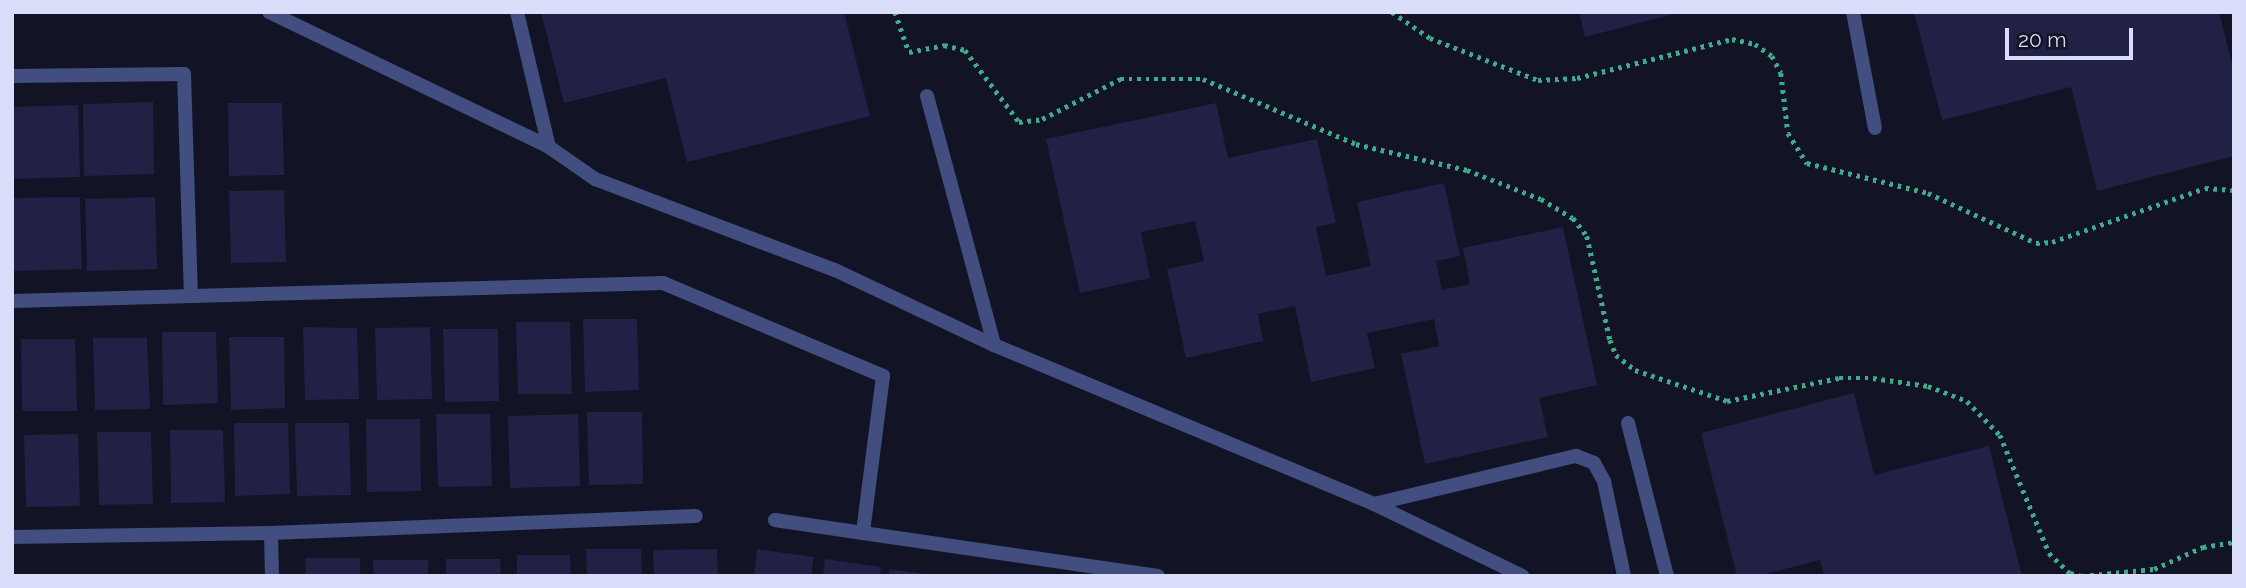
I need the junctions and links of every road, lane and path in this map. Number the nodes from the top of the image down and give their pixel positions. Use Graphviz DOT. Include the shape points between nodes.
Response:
graph roads {
  1 [pos="269,12"];
  2 [pos="517,12"];
  3 [pos="895,12"];
  4 [pos="1392,12"];
  5 [pos="1853,12"];
  6 [pos="12,76"];
  7 [pos="927,96"];
  8 [pos="1875,128"];
  9 [pos="549,147"];
  10 [pos="2234,190"];
  11 [pos="191,295"];
  12 [pos="12,301"];
  13 [pos="994,345"];
  14 [pos="1628,424"];
  15 [pos="1374,504"];
  16 [pos="696,516"];
  17 [pos="775,520"];
  18 [pos="271,533"];
  19 [pos="863,533"];
  20 [pos="12,537"];
  21 [pos="2234,542"];
  22 [pos="272,576"];
  23 [pos="1158,576"];
  24 [pos="1522,576"];
  25 [pos="1624,576"];
  26 [pos="1667,576"];
  1 -- 9 [label="street"];
  2 -- 9 [label="street"];
  3 -- 21 [label="path" via="909,52 944,45 965,50 1018,122 1042,119 1120,79 1203,79 1356,144 1467,170 1542,199 1573,218 1587,236 1610,340 1616,355 1635,370 1727,401 1839,378 1873,378 1928,386 1967,401 2000,435 2049,553 2070,573 2082,576 2154,569 2203,547"];
  4 -- 10 [label="path" via="1430,38 1538,80 1577,78 1732,39 1755,44 1772,56 1782,73 1788,133 1807,163 1928,193 2036,243 2052,242 2205,188"];
  5 -- 8 [label="street"];
  6 -- 11 [label="street" via="184,74"];
  7 -- 13 [label="street"];
  9 -- 13 [label="street" via="595,179 835,270"];
  11 -- 12 [label="street"];
  11 -- 19 [label="street" via="663,283 883,376"];
  13 -- 15 [label="street"];
  14 -- 26 [label="street"];
  15 -- 24 [label="street"];
  15 -- 25 [label="street" via="1576,456 1594,463 1604,481"];
  16 -- 18 [label="street"];
  17 -- 19 [label="street"];
  18 -- 20 [label="street"];
  18 -- 22 [label="street"];
  19 -- 23 [label="street"];
}
